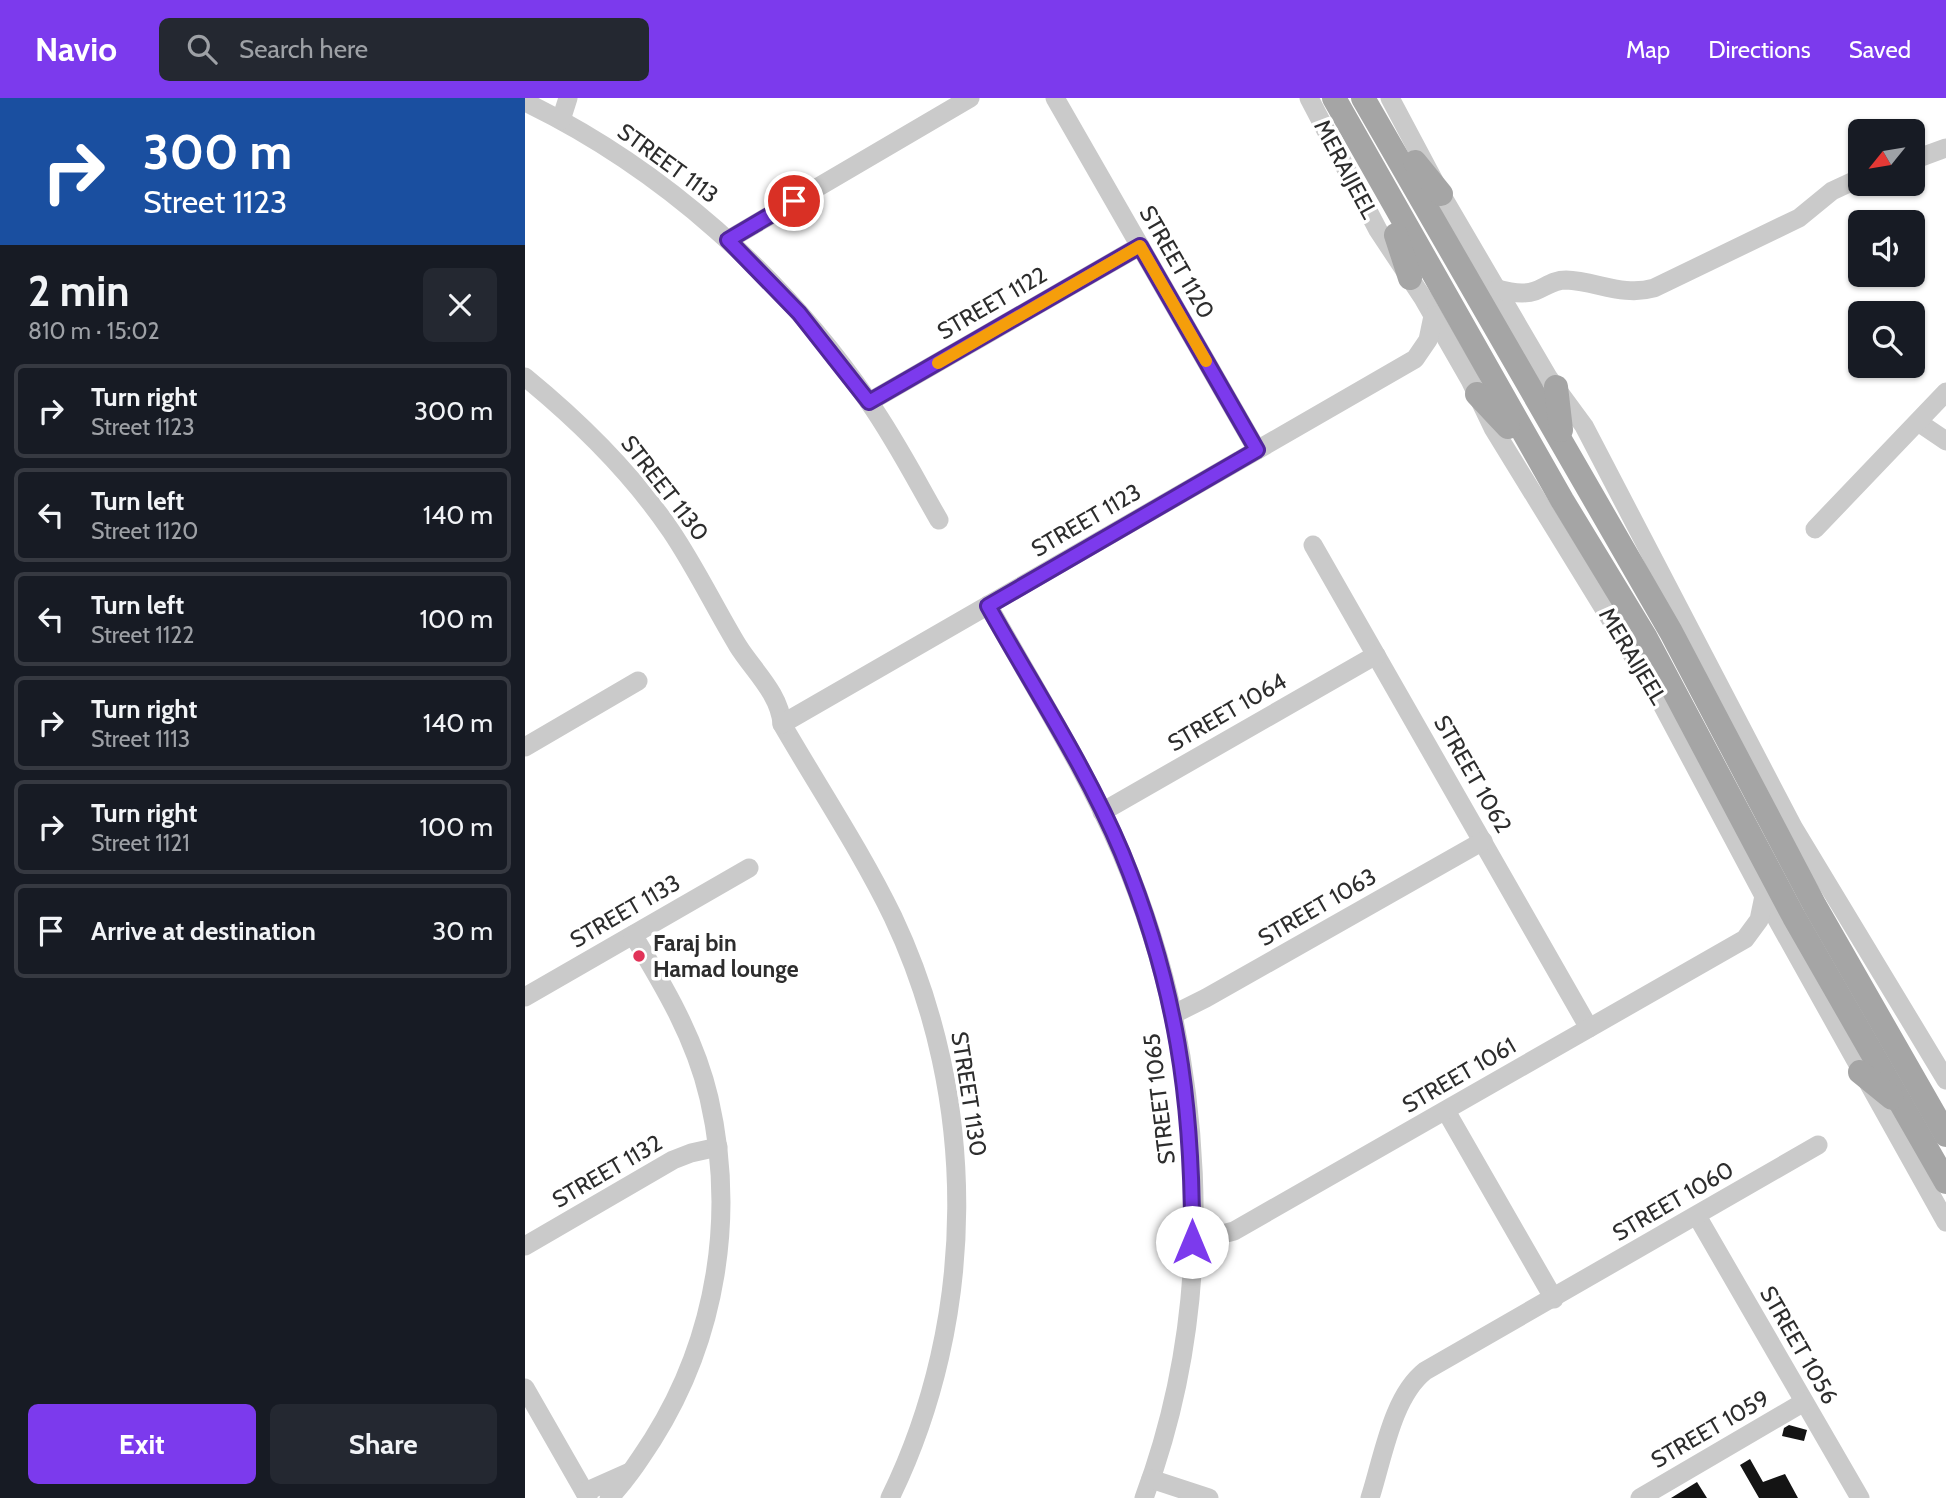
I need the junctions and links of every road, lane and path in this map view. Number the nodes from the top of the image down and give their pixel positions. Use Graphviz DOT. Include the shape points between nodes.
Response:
graph roads {
  1 [pos="568,98"];
  2 [pos="970,98"];
  3 [pos="1055,98"];
  4 [pos="1309,98"];
  5 [pos="1333,98"];
  6 [pos="1363,98"];
  7 [pos="1376,98"];
  8 [pos="1390,98"];
  9 [pos="536,103"];
  10 [pos="561,120"];
  11 [pos="1946,148"];
  12 [pos="1925,156"];
  13 [pos="1848,184"];
  14 [pos="1441,194"];
  15 [pos="728,240"];
  16 [pos="1140,246"];
  17 [pos="1410,278"];
  18 [pos="1497,289"];
  19 [pos="1535,291"];
  20 [pos="1433,316"];
  21 [pos="1521,331"];
  22 [pos="1415,359"];
  23 [pos="1460,364"];
  24 [pos="525,377"];
  25 [pos="1556,387"];
  26 [pos="1946,393"];
  27 [pos="1477,394"];
  28 [pos="869,402"];
  29 [pos="1917,422"];
  30 [pos="1946,441"];
  31 [pos="1562,442"];
  32 [pos="1257,450"];
  33 [pos="1562,500"];
  34 [pos="939,520"];
  35 [pos="1815,529"];
  36 [pos="1313,545"];
  37 [pos="988,606"];
  38 [pos="1376,655"];
  39 [pos="638,681"];
  40 [pos="782,724"];
  41 [pos="526,746"];
  42 [pos="1102,812"];
  43 [pos="1483,841"];
  44 [pos="749,868"];
  45 [pos="1764,897"];
  46 [pos="633,935"];
  47 [pos="1745,939"];
  48 [pos="1792,946"];
  49 [pos="525,997"];
  50 [pos="1174,1014"];
  51 [pos="1589,1028"];
  52 [pos="1860,1072"];
  53 [pos="1913,1078"];
  54 [pos="1946,1080"];
  55 [pos="1903,1107"];
  56 [pos="1946,1107"];
  57 [pos="1446,1111"];
  58 [pos="1946,1135"];
  59 [pos="1818,1145"];
  60 [pos="718,1147"];
  61 [pos="1946,1182"];
  62 [pos="1697,1216"];
  63 [pos="1946,1222"];
  64 [pos="1192,1242"];
  65 [pos="525,1246"];
  66 [pos="1554,1299"];
  67 [pos="525,1388"];
  68 [pos="1804,1402"];
  69 [pos="631,1471"];
  70 [pos="1151,1479"];
  71 [pos="587,1495"];
  72 [pos="609,1498"];
  73 [pos="890,1498"];
  74 [pos="1144,1498"];
  75 [pos="1209,1498"];
  76 [pos="1370,1498"];
  77 [pos="1640,1498"];
  78 [pos="1860,1498"];
  1 -- 10 [label="street"];
  2 -- 15 [label="street"];
  3 -- 16 [label="street, STREET 1120"];
  4 -- 17 [label="street, MERAIJEEL" via="1378,230"];
  5 -- 17 [label="main road" via="1393,228"];
  5 -- 33 [label="main road, MERAIJEEL"];
  6 -- 31 [label="main road, MERAIJEEL"];
  7 -- 14 [label="main road" via="1412,159"];
  8 -- 14 [label="street"];
  9 -- 10 [label="street, STREET 1113"];
  10 -- 15 [label="street, STREET 1113" via="643,173"];
  11 -- 12 [label="street"];
  13 -- 19 [label="street" via="1799,218 1654,288 1634,292 1564,280"];
  14 -- 18 [label="street"];
  15 -- 28 [label="street, STREET 1113" via="799,313"];
  16 -- 28 [label="street, STREET 1122"];
  16 -- 32 [label="street, STREET 1120"];
  17 -- 20 [label="street, MERAIJEEL"];
  18 -- 19 [label="street"];
  18 -- 21 [label="street"];
  19 -- 21 [label="street" via="1524,309"];
  20 -- 22 [label="street" via="1429,340"];
  20 -- 23 [label="street, MERAIJEEL"];
  21 -- 25 [label="street"];
  22 -- 23 [label="street" via="1439,357"];
  22 -- 32 [label="street, STREET 1123"];
  23 -- 27 [label="street, MERAIJEEL"];
  24 -- 40 [label="street, STREET 1130" via="587,432 644,495 756,669"];
  25 -- 31 [label="main road"];
  25 -- 54 [label="street" via="1584,426 1809,855"];
  26 -- 29 [label="street"];
  27 -- 33 [label="main road" via="1507,425"];
  27 -- 45 [label="street, MERAIJEEL" via="1498,436 1657,695"];
  28 -- 34 [label="street, STREET 1113"];
  29 -- 30 [label="street"];
  29 -- 35 [label="street"];
  31 -- 53 [label="main road, MERAIJEEL" via="1671,632 1815,906"];
  32 -- 37 [label="street, STREET 1123"];
  33 -- 55 [label="main road, MERAIJEEL" via="1646,638 1794,917"];
  36 -- 38 [label="street, STREET 1062"];
  37 -- 40 [label="street, STREET 1123"];
  37 -- 42 [label="street, STREET 1065"];
  38 -- 42 [label="street, STREET 1064"];
  38 -- 43 [label="street, STREET 1062"];
  39 -- 41 [label="street"];
  40 -- 73 [label="street, STREET 1130" via="893,916 925,996 951,1113 957,1199 949,1314 930,1397"];
  42 -- 50 [label="street, STREET 1065" via="1150,928"];
  43 -- 50 [label="street, STREET 1063"];
  43 -- 51 [label="street, STREET 1062"];
  44 -- 46 [label="street, STREET 1133"];
  45 -- 47 [label="street" via="1759,920"];
  45 -- 48 [label="street, MERAIJEEL"];
  46 -- 49 [label="street, STREET 1133"];
  46 -- 60 [label="street" via="680,1017 695,1054"];
  47 -- 48 [label="street" via="1769,937"];
  47 -- 51 [label="street, STREET 1061"];
  48 -- 52 [label="street, MERAIJEEL"];
  50 -- 64 [label="street, STREET 1065" via="1189,1113"];
  51 -- 57 [label="street, STREET 1061"];
  52 -- 55 [label="main road"];
  52 -- 63 [label="street, MERAIJEEL"];
  53 -- 56 [label="main road"];
  53 -- 58 [label="main road, MERAIJEEL"];
  55 -- 61 [label="main road, MERAIJEEL"];
  57 -- 64 [label="street, STREET 1061" via="1234,1231"];
  57 -- 66 [label="street"];
  59 -- 62 [label="street, STREET 1060"];
  60 -- 65 [label="street, STREET 1132" via="673,1160"];
  60 -- 69 [label="street" via="720,1240 704,1326 674,1402"];
  62 -- 66 [label="street, STREET 1060"];
  62 -- 68 [label="street, STREET 1056"];
  64 -- 70 [label="street, STREET 1065" via="1178,1368"];
  66 -- 76 [label="street, STREET 1060" via="1415,1379 1399,1406"];
  67 -- 71 [label="street"];
  68 -- 77 [label="street, STREET 1059"];
  68 -- 78 [label="street, STREET 1056"];
  69 -- 71 [label="street"];
  69 -- 72 [label="street"];
  70 -- 74 [label="street, STREET 1065"];
  70 -- 75 [label="street"];
}
